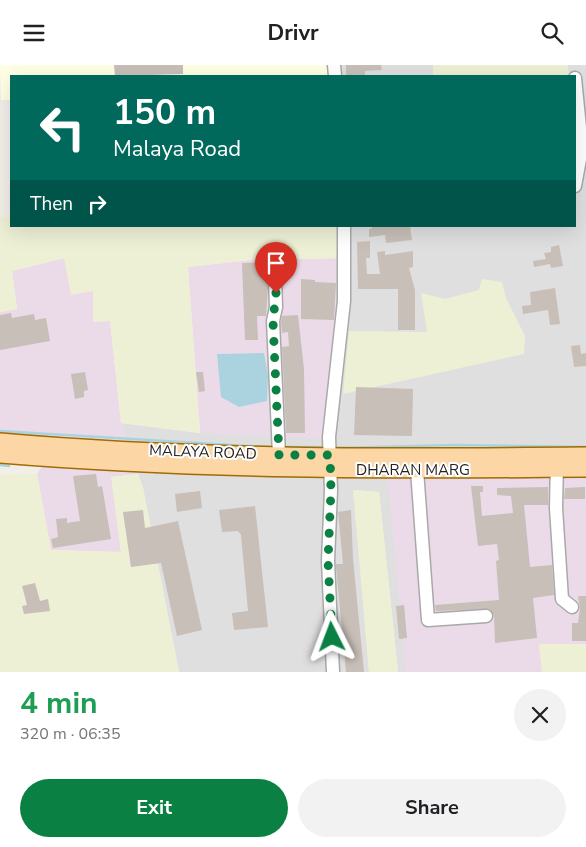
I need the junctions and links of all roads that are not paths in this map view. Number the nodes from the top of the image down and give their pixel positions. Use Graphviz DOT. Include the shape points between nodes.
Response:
graph roads {
  1 [pos="576,85"];
  2 [pos="584,148"];
  3 [pos="576,182"];
  4 [pos="344,227"];
  5 [pos="275,278"];
  6 [pos="0,441"];
  7 [pos="0,455"];
  8 [pos="279,455"];
  9 [pos="586,455"];
  10 [pos="195,459"];
  11 [pos="330,463"];
  12 [pos="557,463"];
  13 [pos="586,469"];
  14 [pos="417,470"];
  15 [pos="572,607"];
  16 [pos="486,615"];
  17 [pos="333,672"];
  1 -- 2 [label="street"];
  2 -- 3 [label="street"];
  4 -- 11 [label="street" via="344,301 329,437"];
  5 -- 8 [label="street" via="273,321"];
  6 -- 10 [label="main road, MALAYA ROAD"];
  7 -- 10 [label="main road, DHARAN MARG"];
  8 -- 10 [label="main road, MALAYA ROAD"];
  8 -- 11 [label="main road, MALAYA ROAD"];
  9 -- 12 [label="main road, MALAYA ROAD"];
  10 -- 11 [label="main road, DHARAN MARG"];
  11 -- 12 [label="main road, MALAYA ROAD"];
  11 -- 14 [label="main road, DHARAN MARG"];
  11 -- 17 [label="street" via="328,561"];
  12 -- 13 [label="main road, DHARAN MARG"];
  12 -- 14 [label="main road, DHARAN MARG"];
  12 -- 15 [label="street" via="556,508 562,599"];
  14 -- 16 [label="street" via="428,620"];
}
